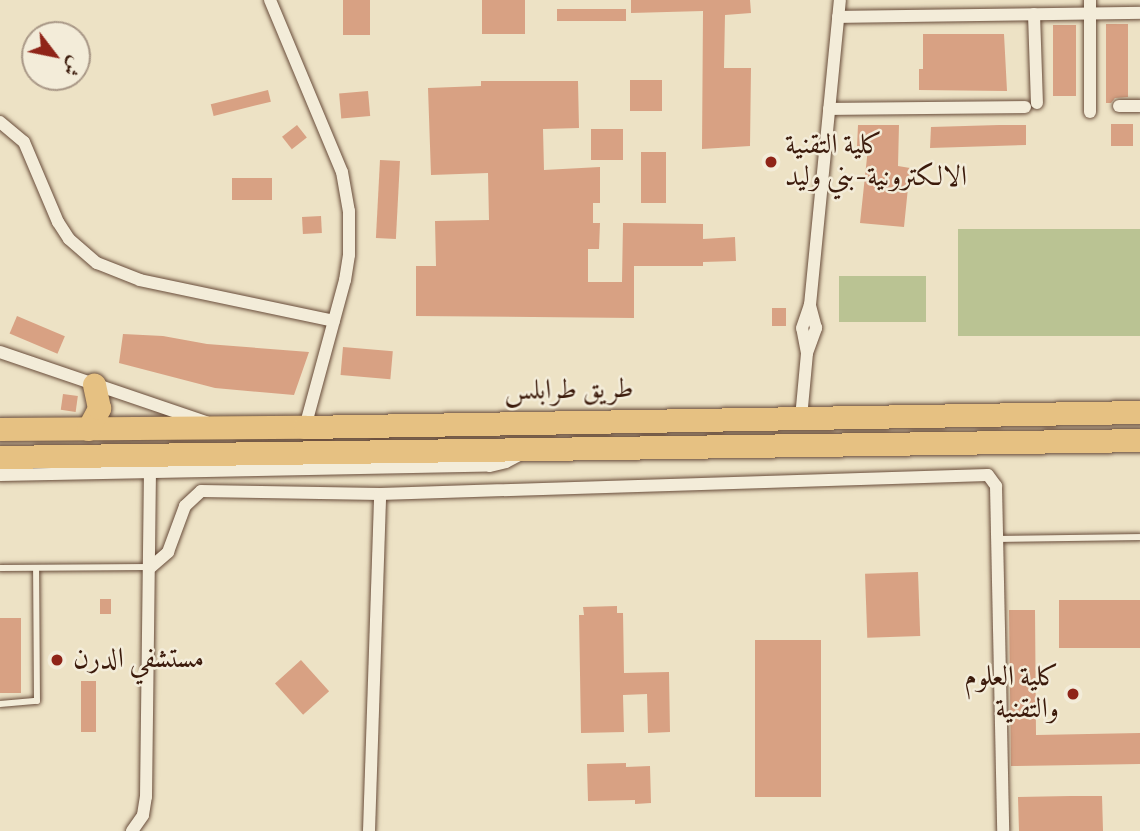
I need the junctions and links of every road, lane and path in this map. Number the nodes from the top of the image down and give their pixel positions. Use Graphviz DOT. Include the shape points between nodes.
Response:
graph roads {
  1 [pos="270,0"];
  2 [pos="839,0"];
  3 [pos="1090,7"];
  4 [pos="1140,13"];
  5 [pos="1034,14"];
  6 [pos="838,17"];
  7 [pos="1119,106"];
  8 [pos="1140,106"];
  9 [pos="829,109"];
  10 [pos="1090,112"];
  11 [pos="0,122"];
  12 [pos="334,321"];
  13 [pos="0,352"];
  14 [pos="94,385"];
  15 [pos="1140,412"];
  16 [pos="801,418"];
  17 [pos="304,427"];
  18 [pos="227,428"];
  19 [pos="0,429"];
  20 [pos="88,429"];
  21 [pos="1140,440"];
  22 [pos="530,448"];
  23 [pos="0,457"];
  24 [pos="150,473"];
  25 [pos="0,475"];
  26 [pos="380,494"];
  27 [pos="1140,537"];
  28 [pos="996,538"];
  29 [pos="151,567"];
  30 [pos="0,568"];
  31 [pos="36,569"];
  32 [pos="0,704"];
  33 [pos="132,831"];
  34 [pos="369,831"];
  35 [pos="1003,831"];
  1 -- 12 [label="street" via="346,190 349,255"];
  2 -- 6 [label="street"];
  3 -- 4 [label="street"];
  3 -- 5 [label="street"];
  3 -- 10 [label="street"];
  5 -- 6 [label="street"];
  5 -- 9 [label="street" via="1031,105"];
  6 -- 9 [label="street"];
  7 -- 8 [label="street"];
  9 -- 16 [label="street" via="810,305 816,328 807,353"];
  11 -- 12 [label="street" via="24,142 69,239 97,263 140,280"];
  12 -- 17 [label="street"];
  13 -- 14 [label="street"];
  14 -- 18 [label="street"];
  14 -- 20 [label="highway" via="99,408"];
  15 -- 16 [label="highway, طريق طرابلس"];
  16 -- 17 [label="highway, طريق طرابلس"];
  17 -- 18 [label="highway, طريق طرابلس"];
  18 -- 20 [label="highway, طريق طرابلس"];
  19 -- 20 [label="highway, طريق طرابلس"];
  21 -- 22 [label="highway"];
  22 -- 23 [label="highway"];
  22 -- 24 [label="street" via="515,459 490,466"];
  24 -- 25 [label="street"];
  24 -- 29 [label="street"];
  26 -- 28 [label="street" via="984,474 992,477 996,486"];
  26 -- 29 [label="street" via="201,491 185,506 168,552"];
  26 -- 34 [label="street"];
  27 -- 28 [label="lane"];
  28 -- 35 [label="street"];
  29 -- 30 [label="lane"];
  29 -- 33 [label="street" via="146,797 143,815"];
  31 -- 32 [label="lane" via="37,701"];
}
